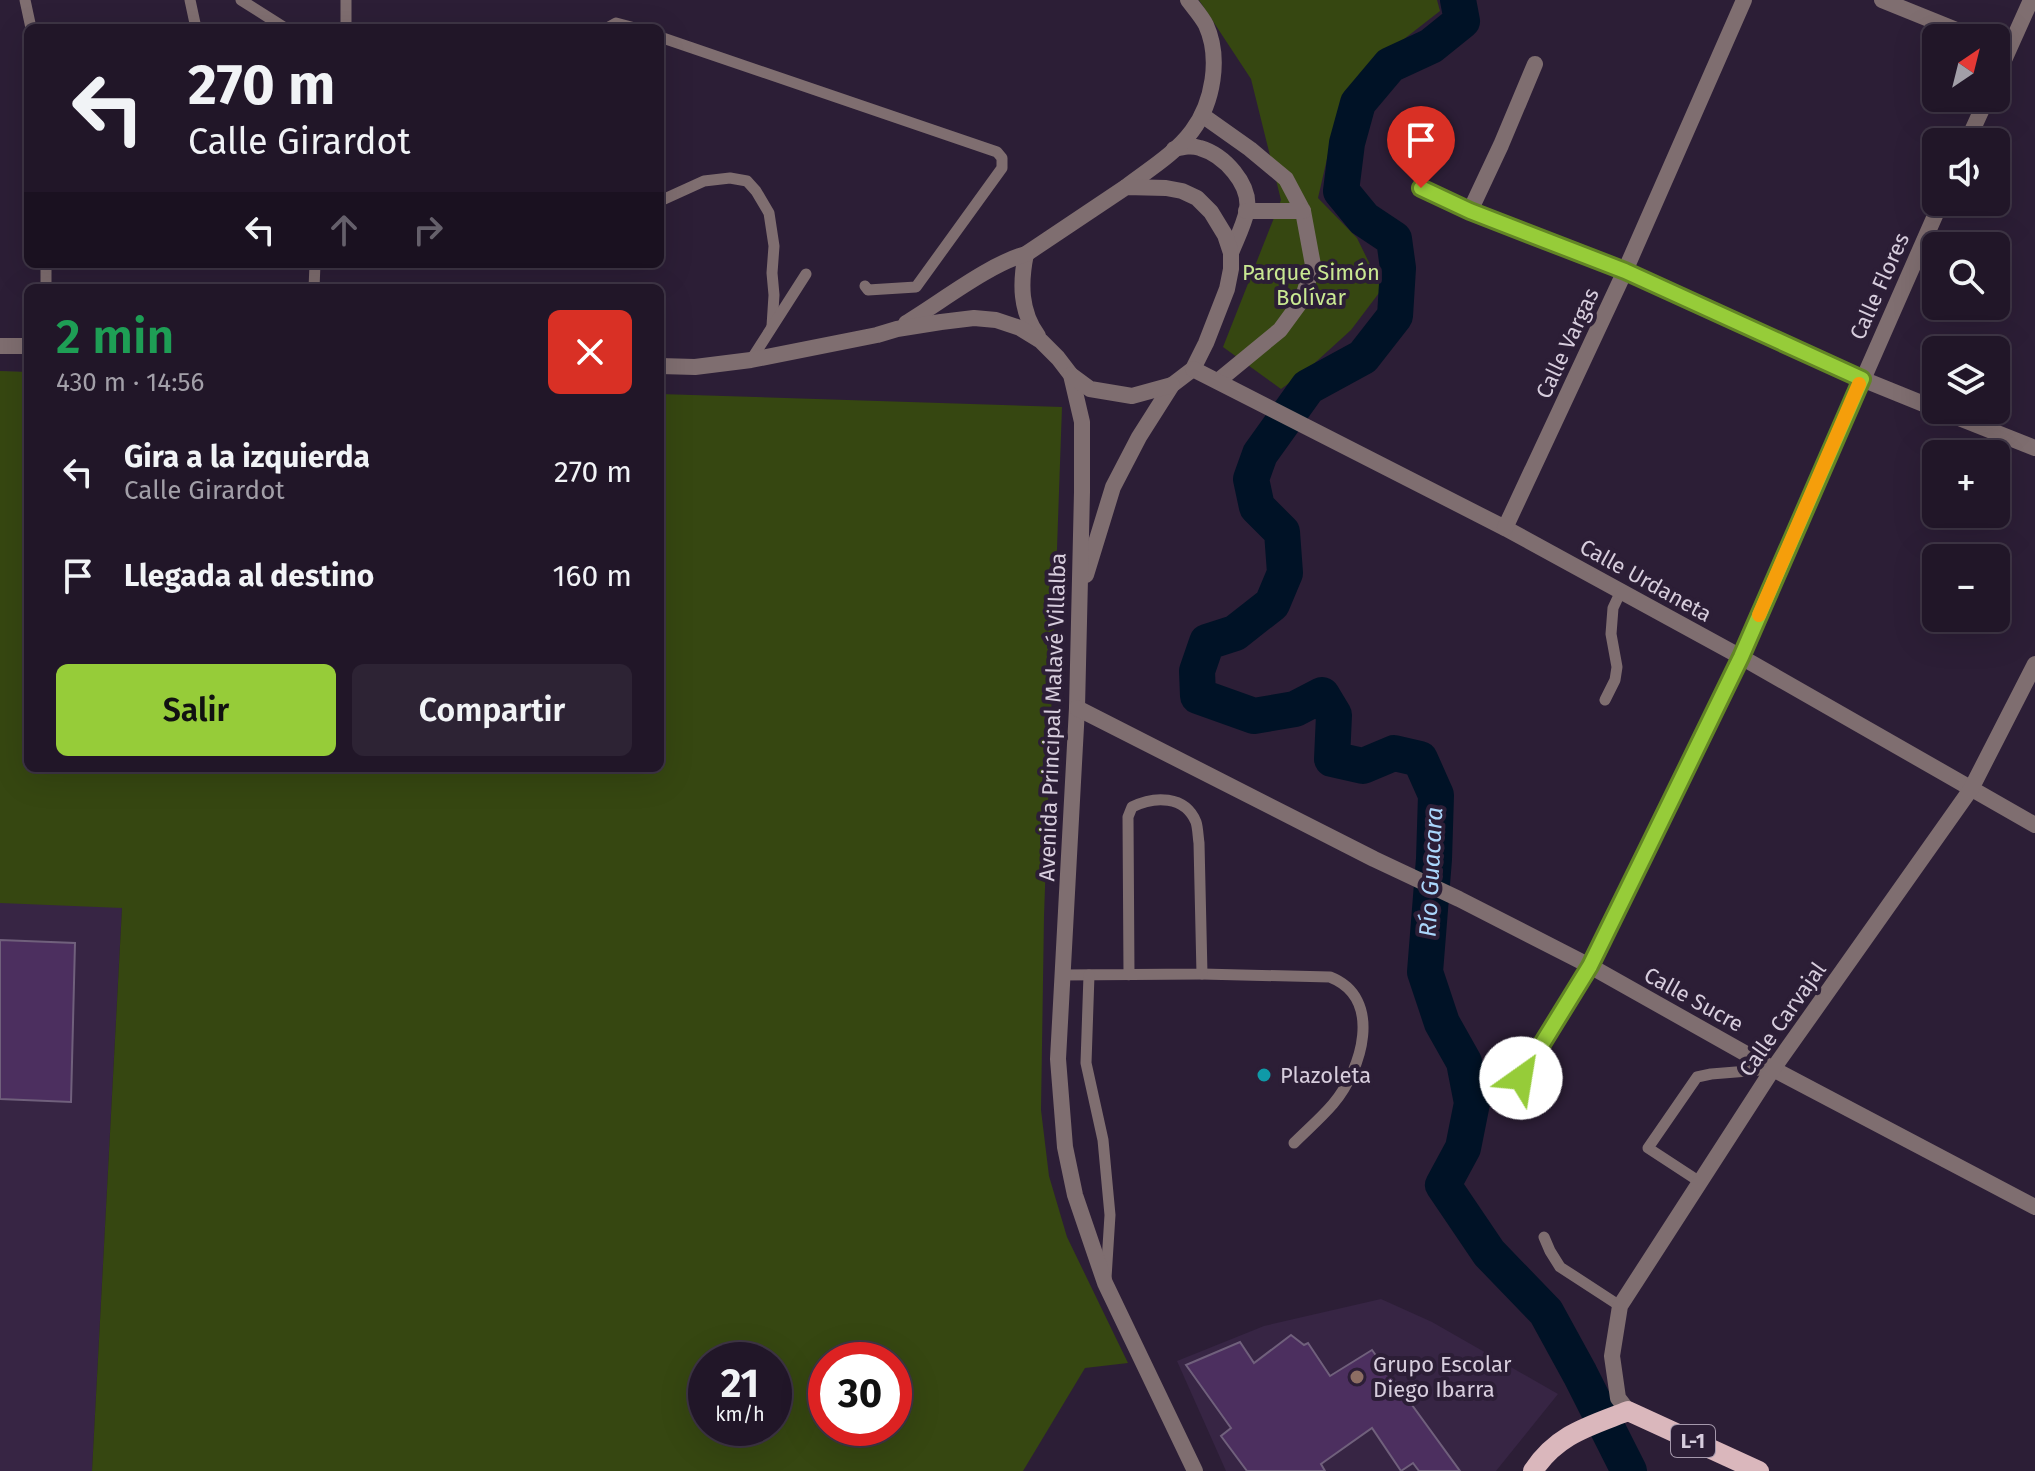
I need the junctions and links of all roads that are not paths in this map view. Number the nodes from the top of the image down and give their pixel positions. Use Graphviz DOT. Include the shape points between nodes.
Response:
graph roads {
  1 [pos="25,0"];
  2 [pos="190,0"];
  3 [pos="241,0"];
  4 [pos="346,0"];
  5 [pos="1188,0"];
  6 [pos="1744,0"];
  7 [pos="1882,0"];
  8 [pos="2031,0"];
  9 [pos="30,24"];
  10 [pos="195,24"];
  11 [pos="279,24"];
  12 [pos="346,24"];
  13 [pos="1941,24"];
  14 [pos="2010,35"];
  15 [pos="664,38"];
  16 [pos="1535,64"];
  17 [pos="1202,115"];
  18 [pos="1174,149"];
  19 [pos="1126,187"];
  20 [pos="1421,188"];
  21 [pos="664,199"];
  22 [pos="1246,211"];
  23 [pos="1303,211"];
  24 [pos="1470,211"];
  25 [pos="1935,216"];
  26 [pos="1231,253"];
  27 [pos="1026,254"];
  28 [pos="1625,271"];
  29 [pos="806,274"];
  30 [pos="865,286"];
  31 [pos="772,326"];
  32 [pos="897,329"];
  33 [pos="1041,341"];
  34 [pos="0,346"];
  35 [pos="24,346"];
  36 [pos="751,360"];
  37 [pos="664,366"];
  38 [pos="1193,369"];
  39 [pos="1071,375"];
  40 [pos="1862,379"];
  41 [pos="1224,384"];
  42 [pos="1172,385"];
  43 [pos="1922,403"];
  44 [pos="1975,424"];
  45 [pos="2035,448"];
  46 [pos="1505,528"];
  47 [pos="1081,591"];
  48 [pos="1621,591"];
  49 [pos="1741,657"];
  50 [pos="2035,664"];
  51 [pos="1605,700"];
  52 [pos="1077,708"];
  53 [pos="1971,789"];
  54 [pos="2035,825"];
  55 [pos="1590,966"];
  56 [pos="1202,974"];
  57 [pos="1062,975"];
  58 [pos="1089,975"];
  59 [pos="1129,975"];
  60 [pos="1773,1069"];
  61 [pos="1521,1078"];
  62 [pos="1294,1143"];
  63 [pos="1700,1182"];
  64 [pos="2035,1207"];
  65 [pos="1544,1237"];
  66 [pos="1105,1283"];
  67 [pos="1620,1306"];
  68 [pos="1621,1414"];
  69 [pos="1195,1471"];
  70 [pos="1533,1471"];
  71 [pos="1759,1471"];
  1 -- 9 [label="lane"];
  2 -- 10 [label="lane"];
  3 -- 11 [label="lane"];
  4 -- 12 [label="lane"];
  5 -- 17 [label="street" via="1212,45 1214,66"];
  6 -- 28 [label="street, Calle Vargas"];
  7 -- 13 [label="street"];
  8 -- 14 [label="street"];
  15 -- 30 [label="lane" via="1002,158 1002,168 916,287"];
  16 -- 24 [label="street"];
  17 -- 18 [label="street"];
  17 -- 23 [label="street" via="1286,179"];
  18 -- 19 [label="street"];
  18 -- 22 [label="street" via="1201,148 1220,159 1242,184"];
  19 -- 26 [label="street" via="1182,191 1197,198 1211,212"];
  19 -- 27 [label="street"];
  20 -- 24 [label="street"];
  21 -- 31 [label="lane" via="704,181 730,178 747,181 756,191 769,213 774,246"];
  22 -- 23 [label="street"];
  22 -- 26 [label="street"];
  23 -- 41 [label="street" via="1313,265 1302,300 1280,330"];
  24 -- 28 [label="street"];
  25 -- 40 [label="street, Calle Flores"];
  26 -- 38 [label="street" via="1227,289"];
  27 -- 32 [label="street"];
  27 -- 33 [label="street" via="1024,311"];
  28 -- 40 [label="street"];
  28 -- 46 [label="street, Calle Vargas"];
  29 -- 31 [label="lane"];
  31 -- 36 [label="lane"];
  32 -- 33 [label="street, Avenida Principal Malavé Villalba" via="974,318 1020,328"];
  32 -- 36 [label="street, Avenida Principal Malavé Villalba"];
  33 -- 39 [label="street, Avenida Principal Malavé Villalba"];
  34 -- 35 [label="street"];
  36 -- 37 [label="street, Avenida Principal Malavé Villalba"];
  38 -- 41 [label="street, Calle Urdaneta"];
  38 -- 42 [label="street"];
  39 -- 42 [label="street" via="1090,389 1132,396"];
  39 -- 47 [label="street, Avenida Principal Malavé Villalba" via="1082,422"];
  40 -- 43 [label="street"];
  40 -- 49 [label="street, Calle Flores"];
  41 -- 46 [label="street, Calle Urdaneta"];
  42 -- 47 [label="street" via="1113,487"];
  44 -- 45 [label="street"];
  46 -- 48 [label="street, Calle Urdaneta"];
  47 -- 52 [label="street, Avenida Principal Malavé Villalba"];
  48 -- 49 [label="street, Calle Urdaneta"];
  48 -- 51 [label="lane" via="1611,634 1617,667"];
  49 -- 53 [label="street, Calle Urdaneta"];
  49 -- 55 [label="street, Calle Flores"];
  50 -- 53 [label="street, Calle Carvajal"];
  52 -- 55 [label="street, Calle Sucre"];
  52 -- 57 [label="street, Avenida Principal Malavé Villalba"];
  53 -- 54 [label="street, Calle Urdaneta"];
  53 -- 60 [label="street, Calle Carvajal"];
  55 -- 60 [label="street, Calle Sucre"];
  55 -- 61 [label="street, Calle Flores"];
  56 -- 59 [label="lane"];
  56 -- 59 [label="lane" via="1196,822 1176,802 1147,799 1132,807 1128,817"];
  56 -- 62 [label="lane" via="1330,977 1355,996 1364,1030 1355,1069 1335,1102"];
  57 -- 58 [label="lane"];
  57 -- 66 [label="street, Avenida Principal Malavé Villalba" via="1058,1059 1065,1147"];
  58 -- 59 [label="lane"];
  58 -- 66 [label="lane" via="1086,1063 1103,1140 1110,1215"];
  60 -- 63 [label="street, Calle Carvajal"];
  60 -- 63 [label="lane" via="1697,1077 1648,1148"];
  60 -- 64 [label="street, Calle Sucre"];
  63 -- 67 [label="street, Calle Carvajal"];
  65 -- 67 [label="lane" via="1560,1267"];
  66 -- 69 [label="street, Avenida Principal Malavé Villalba"];
  67 -- 68 [label="street, Calle Carvajal" via="1612,1356"];
  68 -- 70 [label="main road" via="1573,1432"];
  68 -- 71 [label="main road, L-1"];
}
